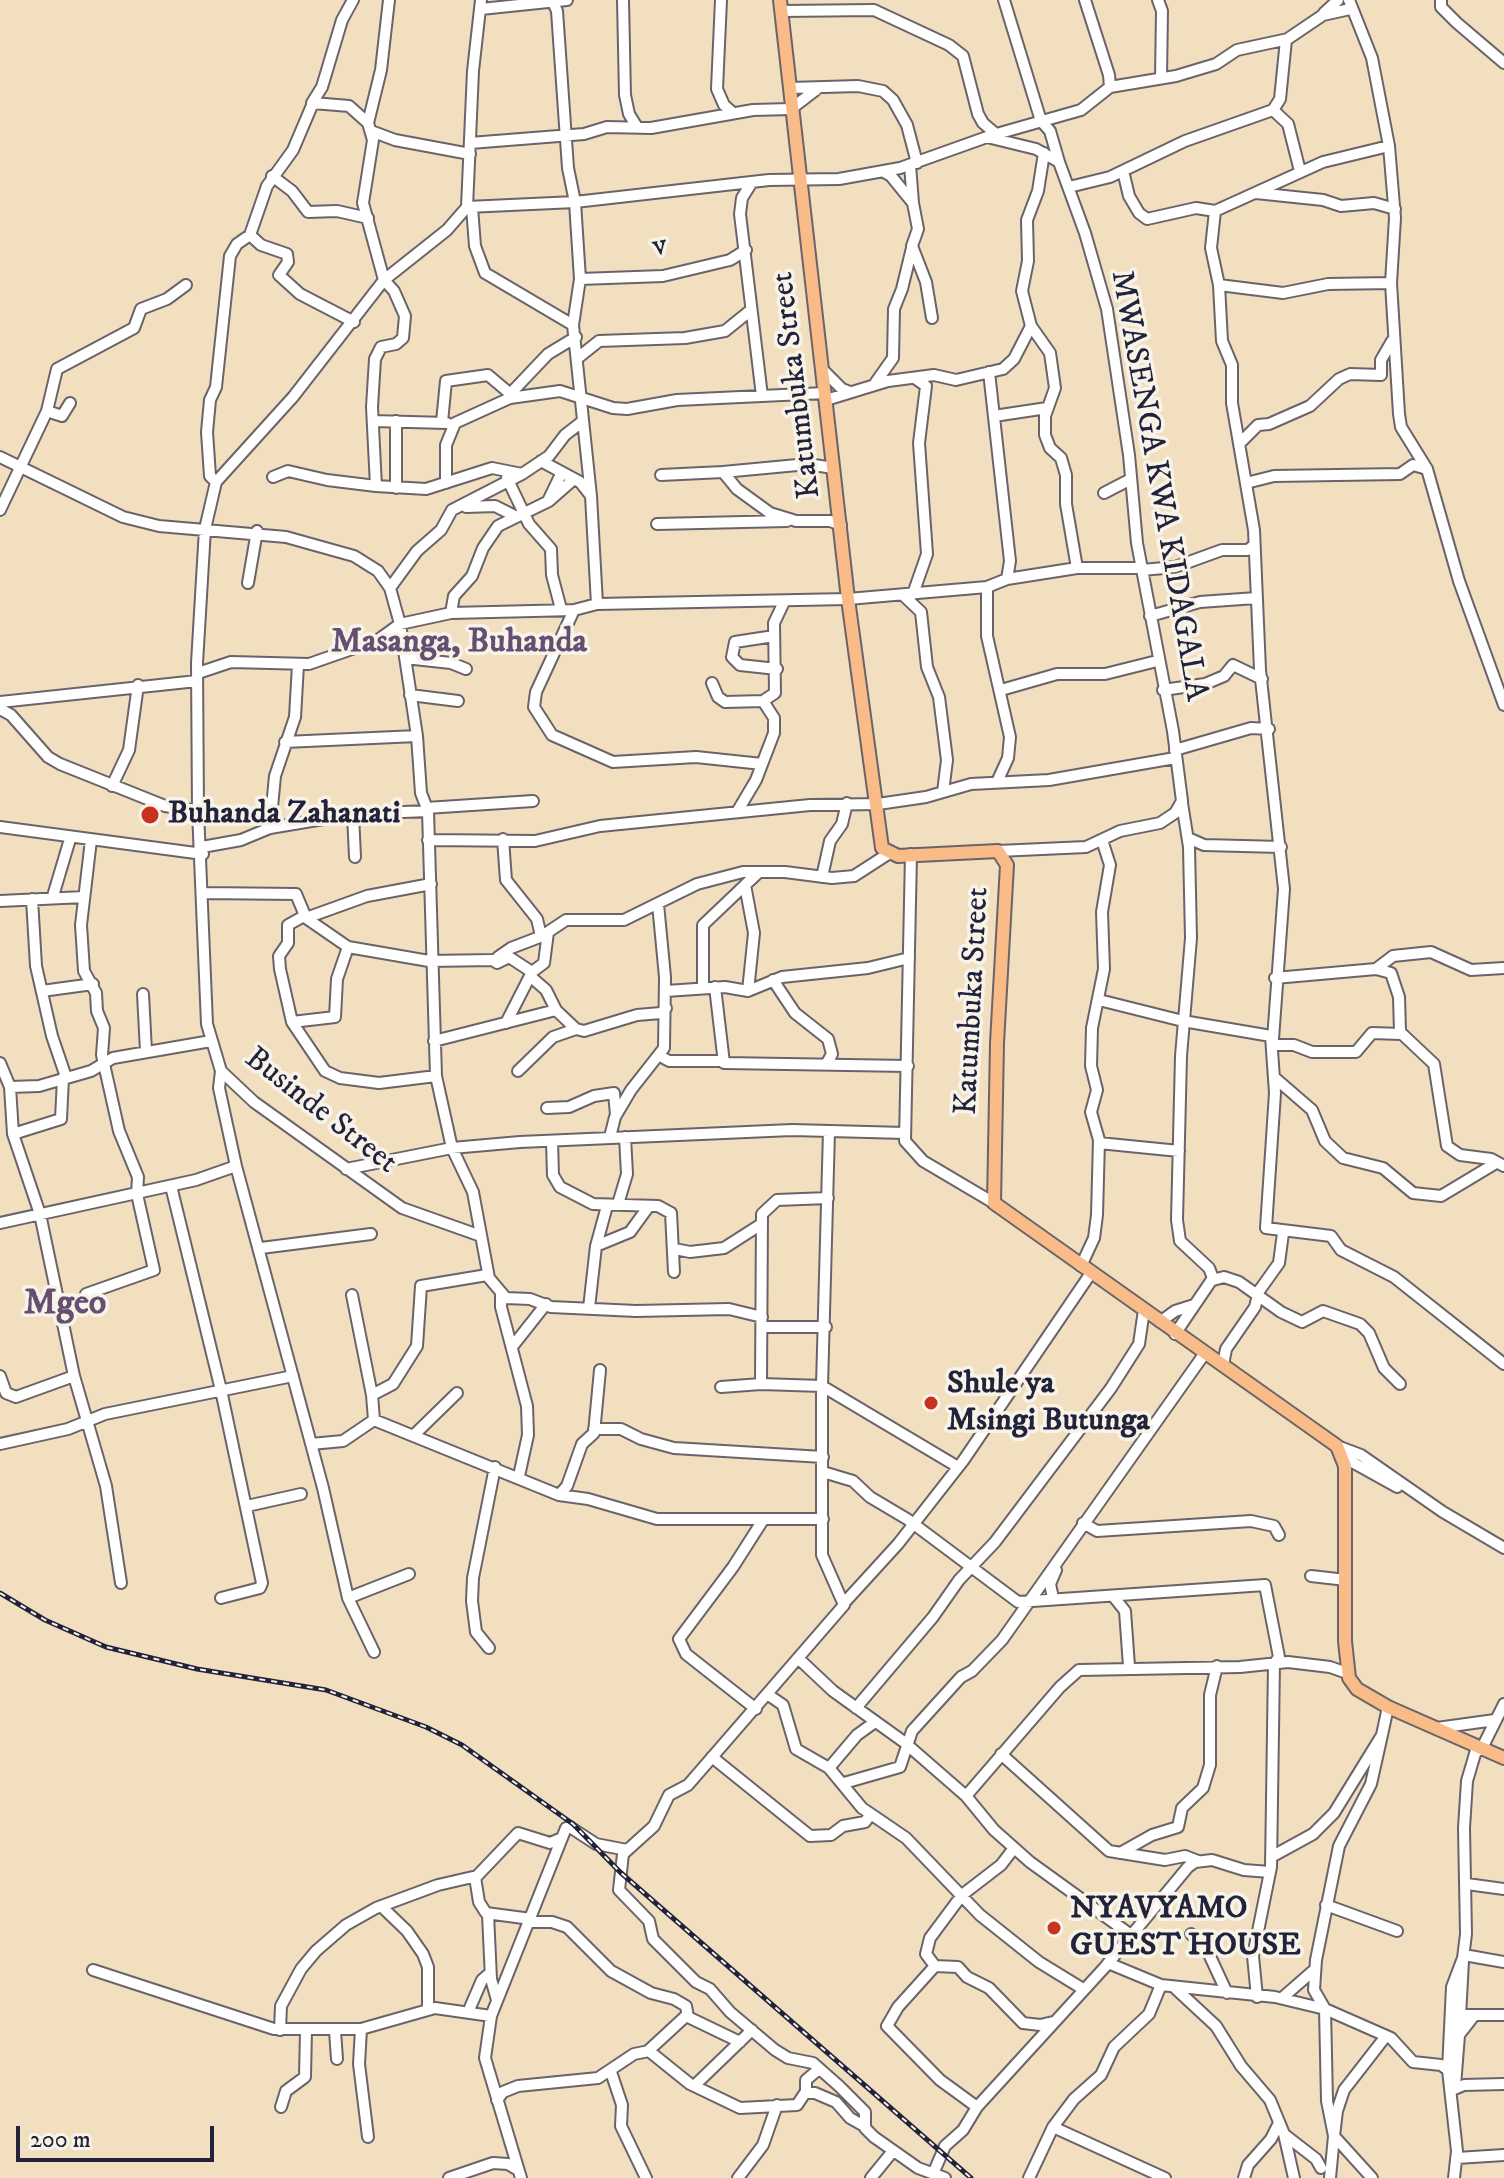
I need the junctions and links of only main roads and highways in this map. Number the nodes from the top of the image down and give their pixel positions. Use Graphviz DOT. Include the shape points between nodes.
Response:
graph roads {
  1 [pos="781,6"];
  2 [pos="1504,1758"];
  1 -- 2 [label="main road, Katumbuka Street" via="848,599 882,848 888,854 998,851 1007,865 994,1203 1340,1452 1347,1673 1357,1689 1388,1707"];
}
